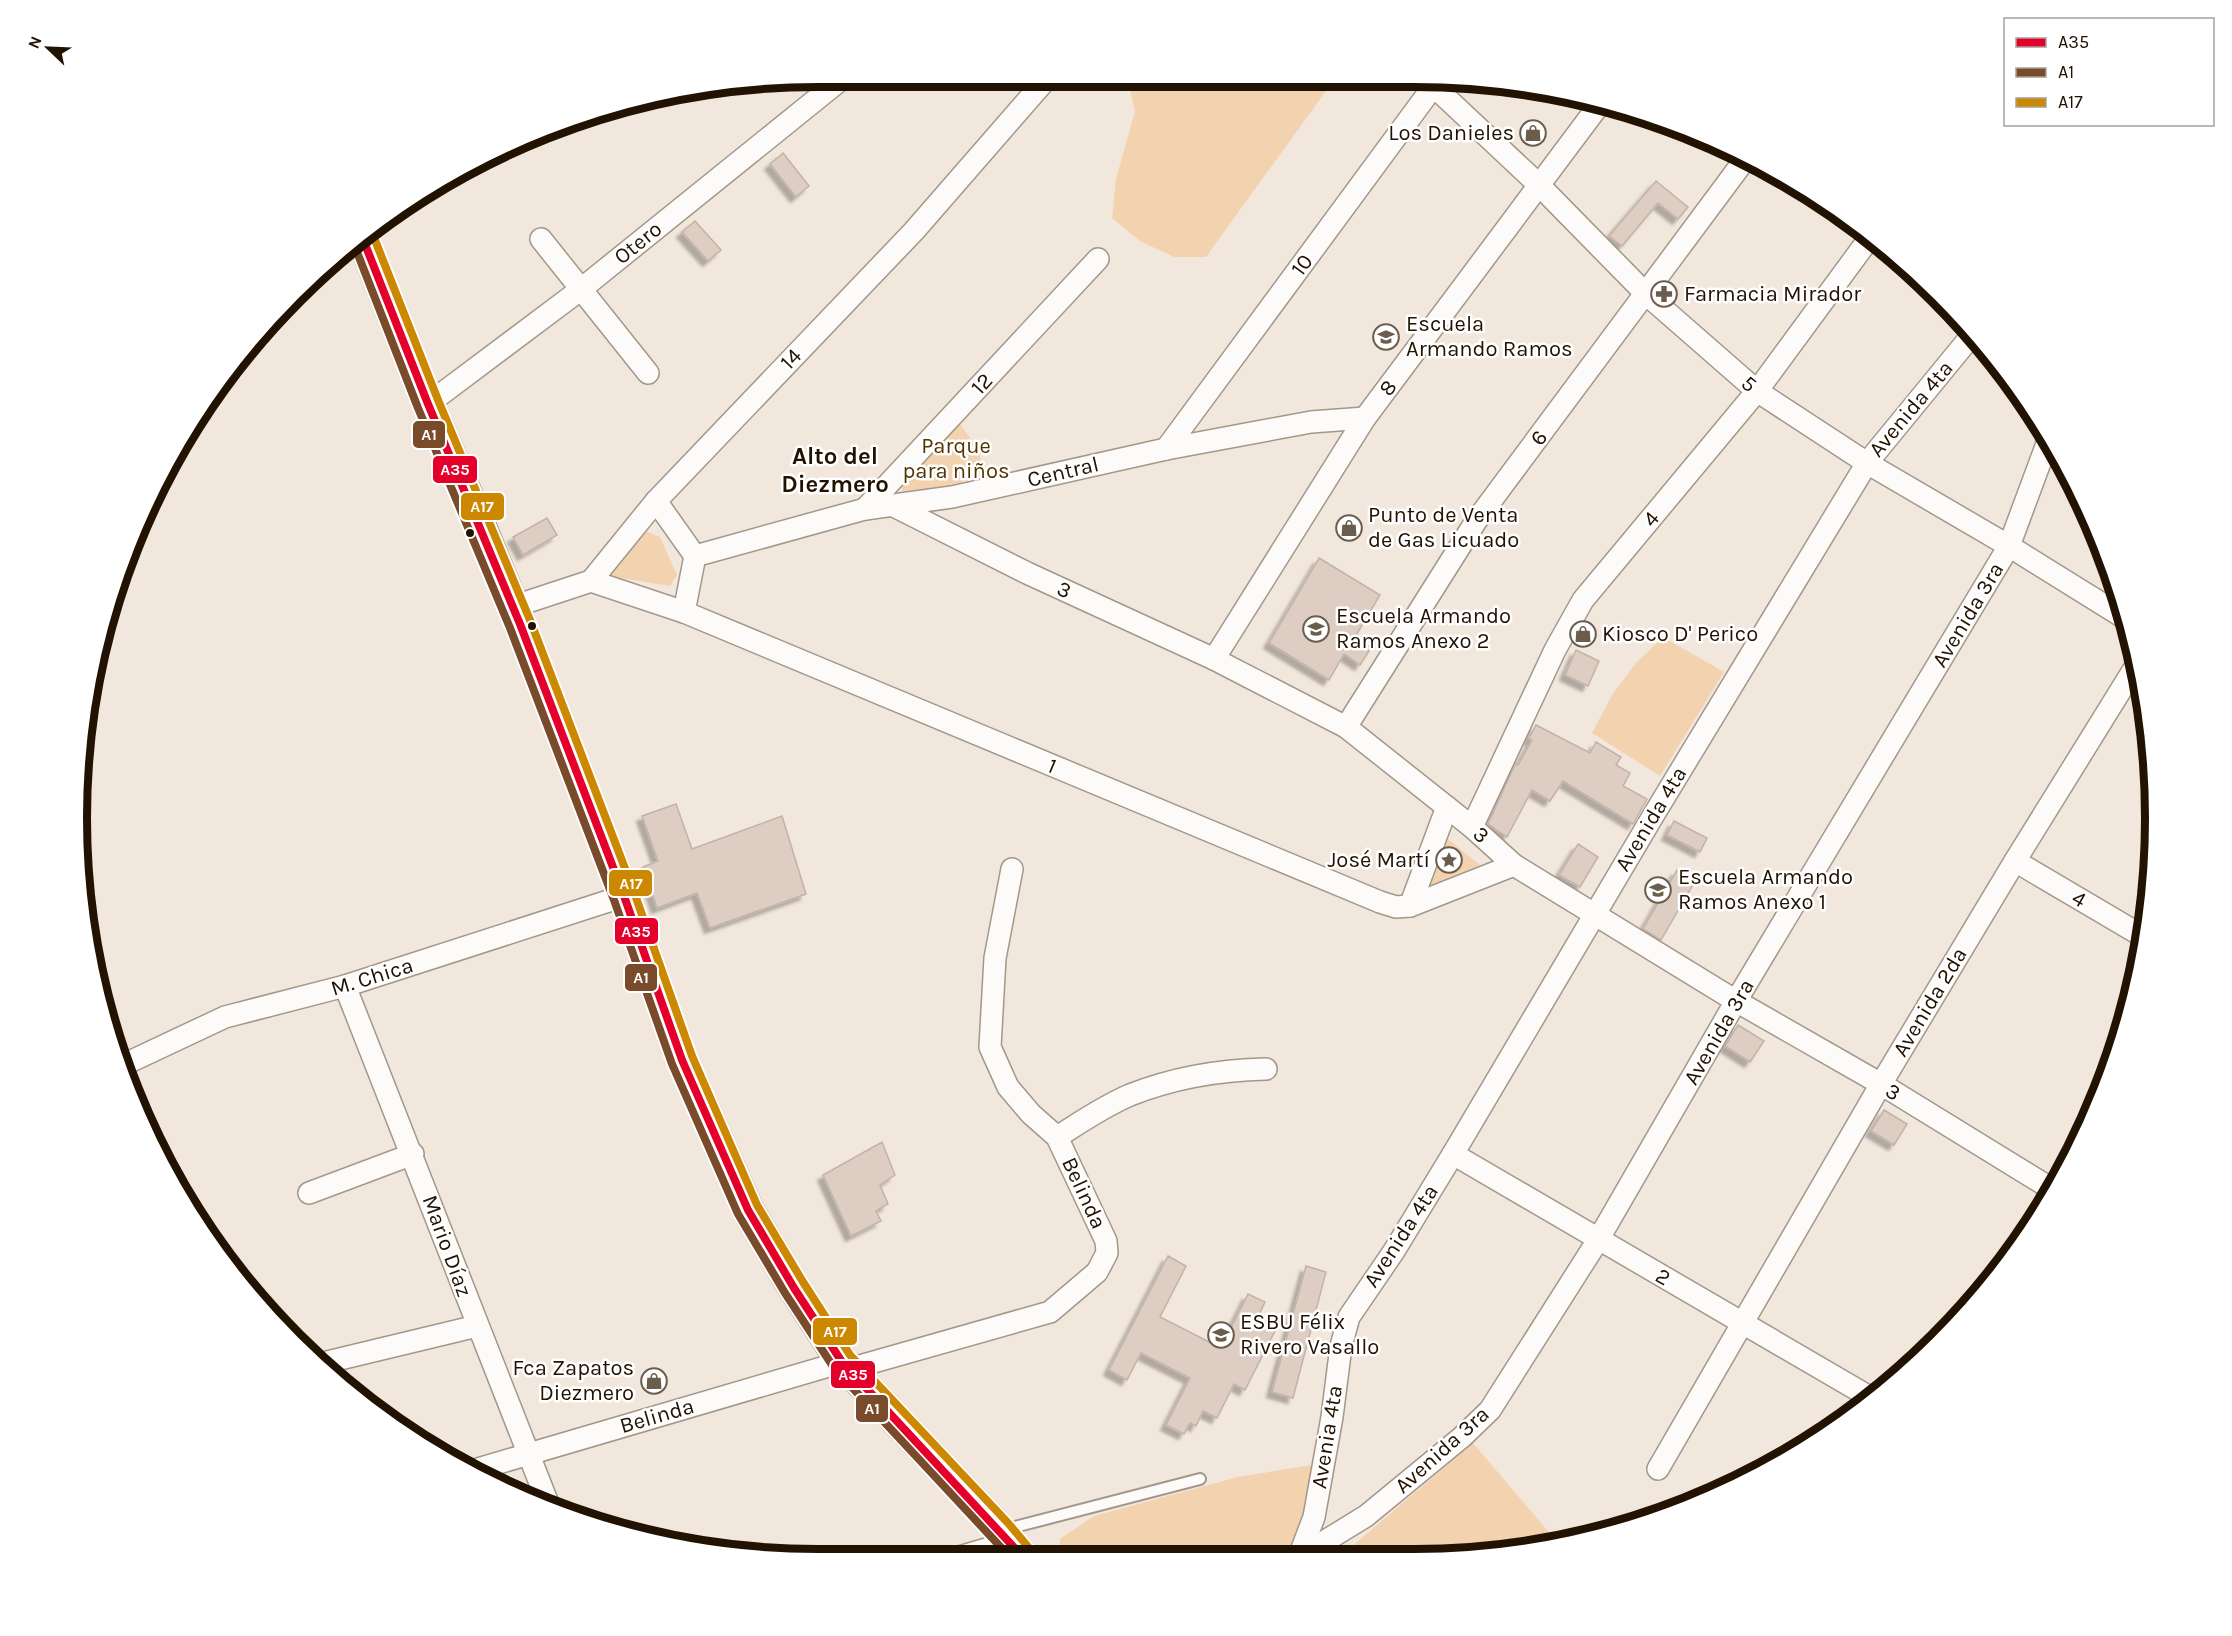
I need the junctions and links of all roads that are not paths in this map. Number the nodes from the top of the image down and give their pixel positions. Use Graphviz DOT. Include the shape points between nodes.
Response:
graph roads {
  1 [pos="830,87"];
  2 [pos="1038,87"];
  3 [pos="1428,88"];
  4 [pos="1438,88"];
  5 [pos="1595,110"];
  6 [pos="1741,164"];
  7 [pos="1539,185"];
  8 [pos="541,239"];
  9 [pos="1866,243"];
  10 [pos="365,244"];
  11 [pos="1098,259"];
  12 [pos="580,291"];
  13 [pos="1646,294"];
  14 [pos="1968,340"];
  15 [pos="648,373"];
  16 [pos="1757,391"];
  17 [pos="428,404"];
  18 [pos="1365,418"];
  19 [pos="1166,449"];
  20 [pos="2045,449"];
  21 [pos="1867,463"];
  22 [pos="656,501"];
  23 [pos="894,506"];
  24 [pos="865,509"];
  25 [pos="2009,546"];
  26 [pos="695,556"];
  27 [pos="591,581"];
  28 [pos="512,607"];
  29 [pos="684,612"];
  30 [pos="2115,612"];
  31 [pos="1214,659"];
  32 [pos="2131,673"];
  33 [pos="1347,727"];
  34 [pos="1448,807"];
  35 [pos="1472,827"];
  36 [pos="2015,861"];
  37 [pos="1514,865"];
  38 [pos="1012,868"];
  39 [pos="624,896"];
  40 [pos="1410,906"];
  41 [pos="1594,914"];
  42 [pos="2136,932"];
  43 [pos="345,986"];
  44 [pos="1736,1001"];
  45 [pos="129,1062"];
  46 [pos="1266,1069"];
  47 [pos="1881,1084"];
  48 [pos="1058,1137"];
  49 [pos="412,1154"];
  50 [pos="1453,1154"];
  51 [pos="2046,1186"];
  52 [pos="309,1193"];
  53 [pos="1598,1240"];
  54 [pos="1349,1317"];
  55 [pos="1744,1322"];
  56 [pos="477,1326"];
  57 [pos="329,1362"];
  58 [pos="846,1366"];
  59 [pos="1864,1394"];
  60 [pos="528,1454"];
  61 [pos="483,1467"];
  62 [pos="1658,1469"];
  63 [pos="1200,1479"];
  64 [pos="545,1496"];
  65 [pos="1011,1543"];
  66 [pos="989,1549"];
  67 [pos="1304,1549"];
  68 [pos="1310,1549"];
  1 -- 12 [label="street, Otero"];
  2 -- 22 [label="street, 14" via="914,231"];
  3 -- 19 [label="street, 10"];
  4 -- 7 [label="street, 5"];
  5 -- 7 [label="street, 8"];
  6 -- 13 [label="street, 6"];
  7 -- 13 [label="street, 5"];
  7 -- 18 [label="street, 8"];
  8 -- 12 [label="street"];
  9 -- 16 [label="street, 4"];
  10 -- 17 [label="main road"];
  11 -- 24 [label="street, 12"];
  12 -- 15 [label="street"];
  12 -- 17 [label="street, Otero"];
  13 -- 16 [label="street, 5"];
  13 -- 33 [label="street, 6" via="1476,521"];
  14 -- 21 [label="street, Avenida 4ta"];
  16 -- 21 [label="street, 5"];
  16 -- 35 [label="street, 4" via="1583,600 1555,650"];
  17 -- 28 [label="main road"];
  18 -- 19 [label="street, Central" via="1311,422"];
  18 -- 31 [label="street, 8"];
  19 -- 23 [label="street, Central" via="952,497"];
  20 -- 25 [label="street, Avenida 3ra"];
  21 -- 25 [label="street, 5"];
  21 -- 41 [label="street, Avenida 4ta"];
  22 -- 26 [label="street"];
  22 -- 27 [label="street, 14"];
  23 -- 24 [label="street, Central"];
  23 -- 31 [label="street, 3"];
  24 -- 26 [label="street, Central"];
  25 -- 30 [label="street, 5"];
  25 -- 44 [label="street, Avenida 3ra"];
  26 -- 29 [label="street"];
  27 -- 28 [label="street"];
  27 -- 29 [label="street, 1"];
  28 -- 39 [label="main road"];
  29 -- 40 [label="street, 1" via="1380,902"];
  31 -- 33 [label="street, 3"];
  32 -- 36 [label="street, Avenida 2da"];
  33 -- 34 [label="street, 3"];
  34 -- 35 [label="street, 3"];
  34 -- 40 [label="street"];
  35 -- 37 [label="street, 3"];
  36 -- 42 [label="street, 4"];
  36 -- 47 [label="street, Avenida 2da"];
  37 -- 40 [label="street, 1"];
  37 -- 41 [label="street, 3"];
  38 -- 48 [label="street, Belinda" via="995,958 990,1047 1008,1088"];
  39 -- 43 [label="street, M. Chica"];
  39 -- 58 [label="main road" via="682,1060 748,1210"];
  41 -- 44 [label="street, 3"];
  41 -- 50 [label="street, Avenida 4ta"];
  43 -- 45 [label="street, M. Chica" via="225,1017"];
  43 -- 49 [label="street, Mario Díaz"];
  44 -- 47 [label="street, 3"];
  44 -- 53 [label="street, Avenida 3ra"];
  46 -- 48 [label="street" via="1225,1070 1171,1081 1129,1096"];
  47 -- 51 [label="street, 3"];
  47 -- 55 [label="street, Avenida 2da"];
  48 -- 58 [label="street, Belinda" via="1106,1241 1107,1253 1097,1272 1050,1312"];
  49 -- 52 [label="street"];
  49 -- 56 [label="street, Mario Díaz"];
  50 -- 53 [label="street, 2"];
  50 -- 54 [label="street, Avenida 4ta"];
  53 -- 55 [label="street, 2"];
  53 -- 68 [label="street, Avenida 3ra" via="1490,1410 1366,1516"];
  54 -- 67 [label="street, Avenia 4ta" via="1314,1517"];
  55 -- 59 [label="street, 2"];
  55 -- 62 [label="street, Avenida 2da"];
  56 -- 57 [label="street"];
  56 -- 60 [label="street, Mario Díaz"];
  58 -- 60 [label="street, Belinda"];
  58 -- 65 [label="main road"];
  60 -- 61 [label="street, Belinda"];
  60 -- 64 [label="street, Mario Díaz"];
  63 -- 65 [label="lane"];
  65 -- 66 [label="street"];
}
